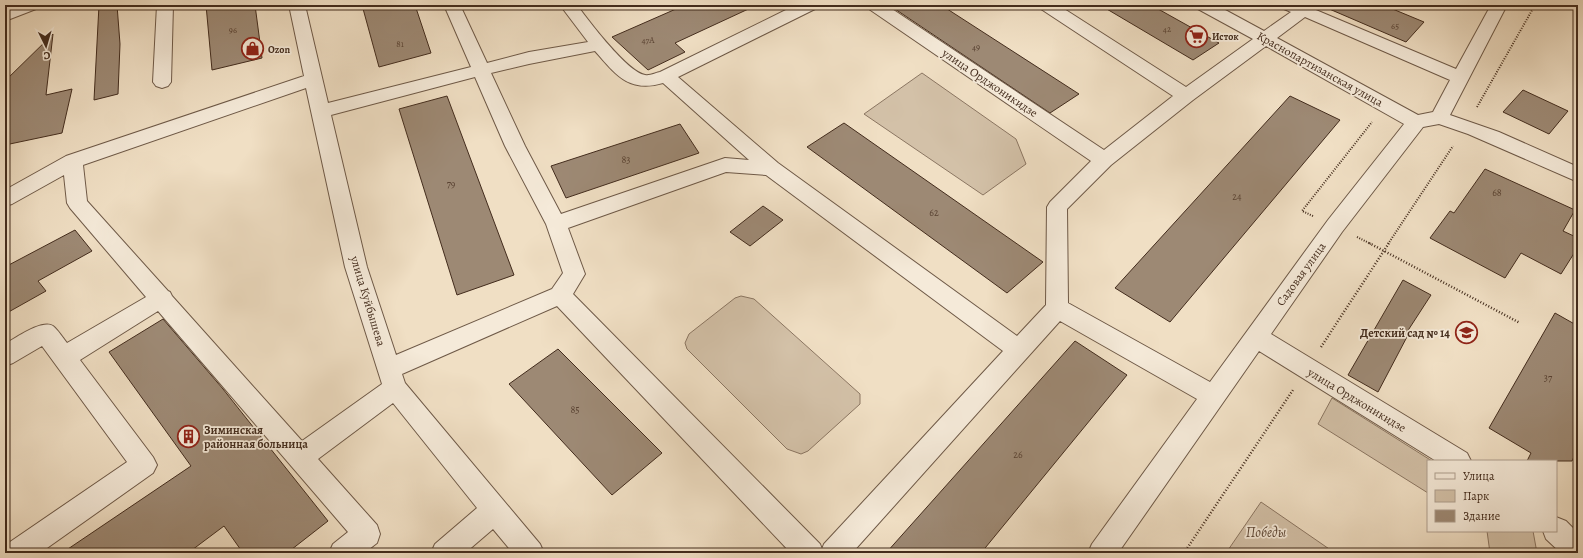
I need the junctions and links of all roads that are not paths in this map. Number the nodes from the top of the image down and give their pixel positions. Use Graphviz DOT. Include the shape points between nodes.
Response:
graph roads {
  1 [pos="30,5"];
  2 [pos="165,5"];
  3 [pos="297,5"];
  4 [pos="452,5"];
  5 [pos="568,5"];
  6 [pos="809,5"];
  7 [pos="875,5"];
  8 [pos="1047,5"];
  9 [pos="1204,5"];
  10 [pos="1491,7"];
  11 [pos="1296,8"];
  12 [pos="5,16"];
  13 [pos="1265,39"];
  14 [pos="599,45"];
  15 [pos="481,71"];
  16 [pos="666,76"];
  17 [pos="1460,77"];
  18 [pos="313,79"];
  19 [pos="162,82"];
  20 [pos="1186,96"];
  21 [pos="321,111"];
  22 [pos="1439,118"];
  23 [pos="1416,122"];
  24 [pos="1104,160"];
  25 [pos="73,161"];
  26 [pos="771,168"];
  27 [pos="1578,175"];
  28 [pos="5,199"];
  29 [pos="556,224"];
  30 [pos="560,295"];
  31 [pos="162,298"];
  32 [pos="1057,308"];
  33 [pos="1256,337"];
  34 [pos="1019,350"];
  35 [pos="5,356"];
  36 [pos="64,358"];
  37 [pos="392,379"];
  38 [pos="1213,396"];
  39 [pos="300,457"];
  40 [pos="1456,460"];
  41 [pos="495,510"];
  42 [pos="1557,531"];
  43 [pos="1578,551"];
  44 [pos="17,553"];
  45 [pos="343,553"];
  46 [pos="444,553"];
  47 [pos="530,553"];
  48 [pos="810,553"];
  49 [pos="834,553"];
  50 [pos="1102,553"];
  1 -- 12 [label="street"];
  2 -- 19 [label="street"];
  3 -- 18 [label="street, улица Куйбышева"];
  4 -- 15 [label="street"];
  5 -- 14 [label="street"];
  6 -- 16 [label="street"];
  7 -- 24 [label="street, улица Орджоникидзе"];
  8 -- 20 [label="street"];
  9 -- 13 [label="street, Краснопартизанская улица"];
  10 -- 17 [label="street"];
  11 -- 13 [label="street"];
  11 -- 17 [label="street"];
  13 -- 20 [label="street"];
  13 -- 23 [label="street, Краснопартизанская улица"];
  14 -- 15 [label="street" via="529,58"];
  14 -- 16 [label="street" via="628,75 638,80 654,80"];
  15 -- 21 [label="street"];
  15 -- 29 [label="street" via="515,146"];
  16 -- 26 [label="street"];
  17 -- 22 [label="street"];
  18 -- 21 [label="street, улица Куйбышева"];
  18 -- 25 [label="street"];
  20 -- 24 [label="street"];
  21 -- 37 [label="street, улица Куйбышева" via="356,267"];
  22 -- 23 [label="street"];
  22 -- 27 [label="street" via="1467,125"];
  23 -- 33 [label="street, Садовая улица" via="1336,226"];
  24 -- 32 [label="street" via="1057,207"];
  25 -- 28 [label="street"];
  25 -- 31 [label="street" via="77,203"];
  26 -- 29 [label="street" via="725,165"];
  26 -- 34 [label="street"];
  29 -- 30 [label="street" via="574,274"];
  30 -- 37 [label="street"];
  30 -- 48 [label="street"];
  31 -- 36 [label="street"];
  31 -- 39 [label="street"];
  32 -- 34 [label="street"];
  32 -- 38 [label="street"];
  33 -- 38 [label="street, Садовая улица"];
  33 -- 40 [label="street, улица Орджоникидзе"];
  34 -- 49 [label="street"];
  35 -- 36 [label="street" via="45,333"];
  36 -- 44 [label="street" via="144,465"];
  37 -- 39 [label="street"];
  37 -- 41 [label="street, улица Куйбышева"];
  38 -- 50 [label="street, Садовая улица"];
  39 -- 45 [label="street" via="368,534"];
  41 -- 46 [label="street"];
  41 -- 47 [label="street, улица Куйбышева"];
  42 -- 43 [label="street"];
}
